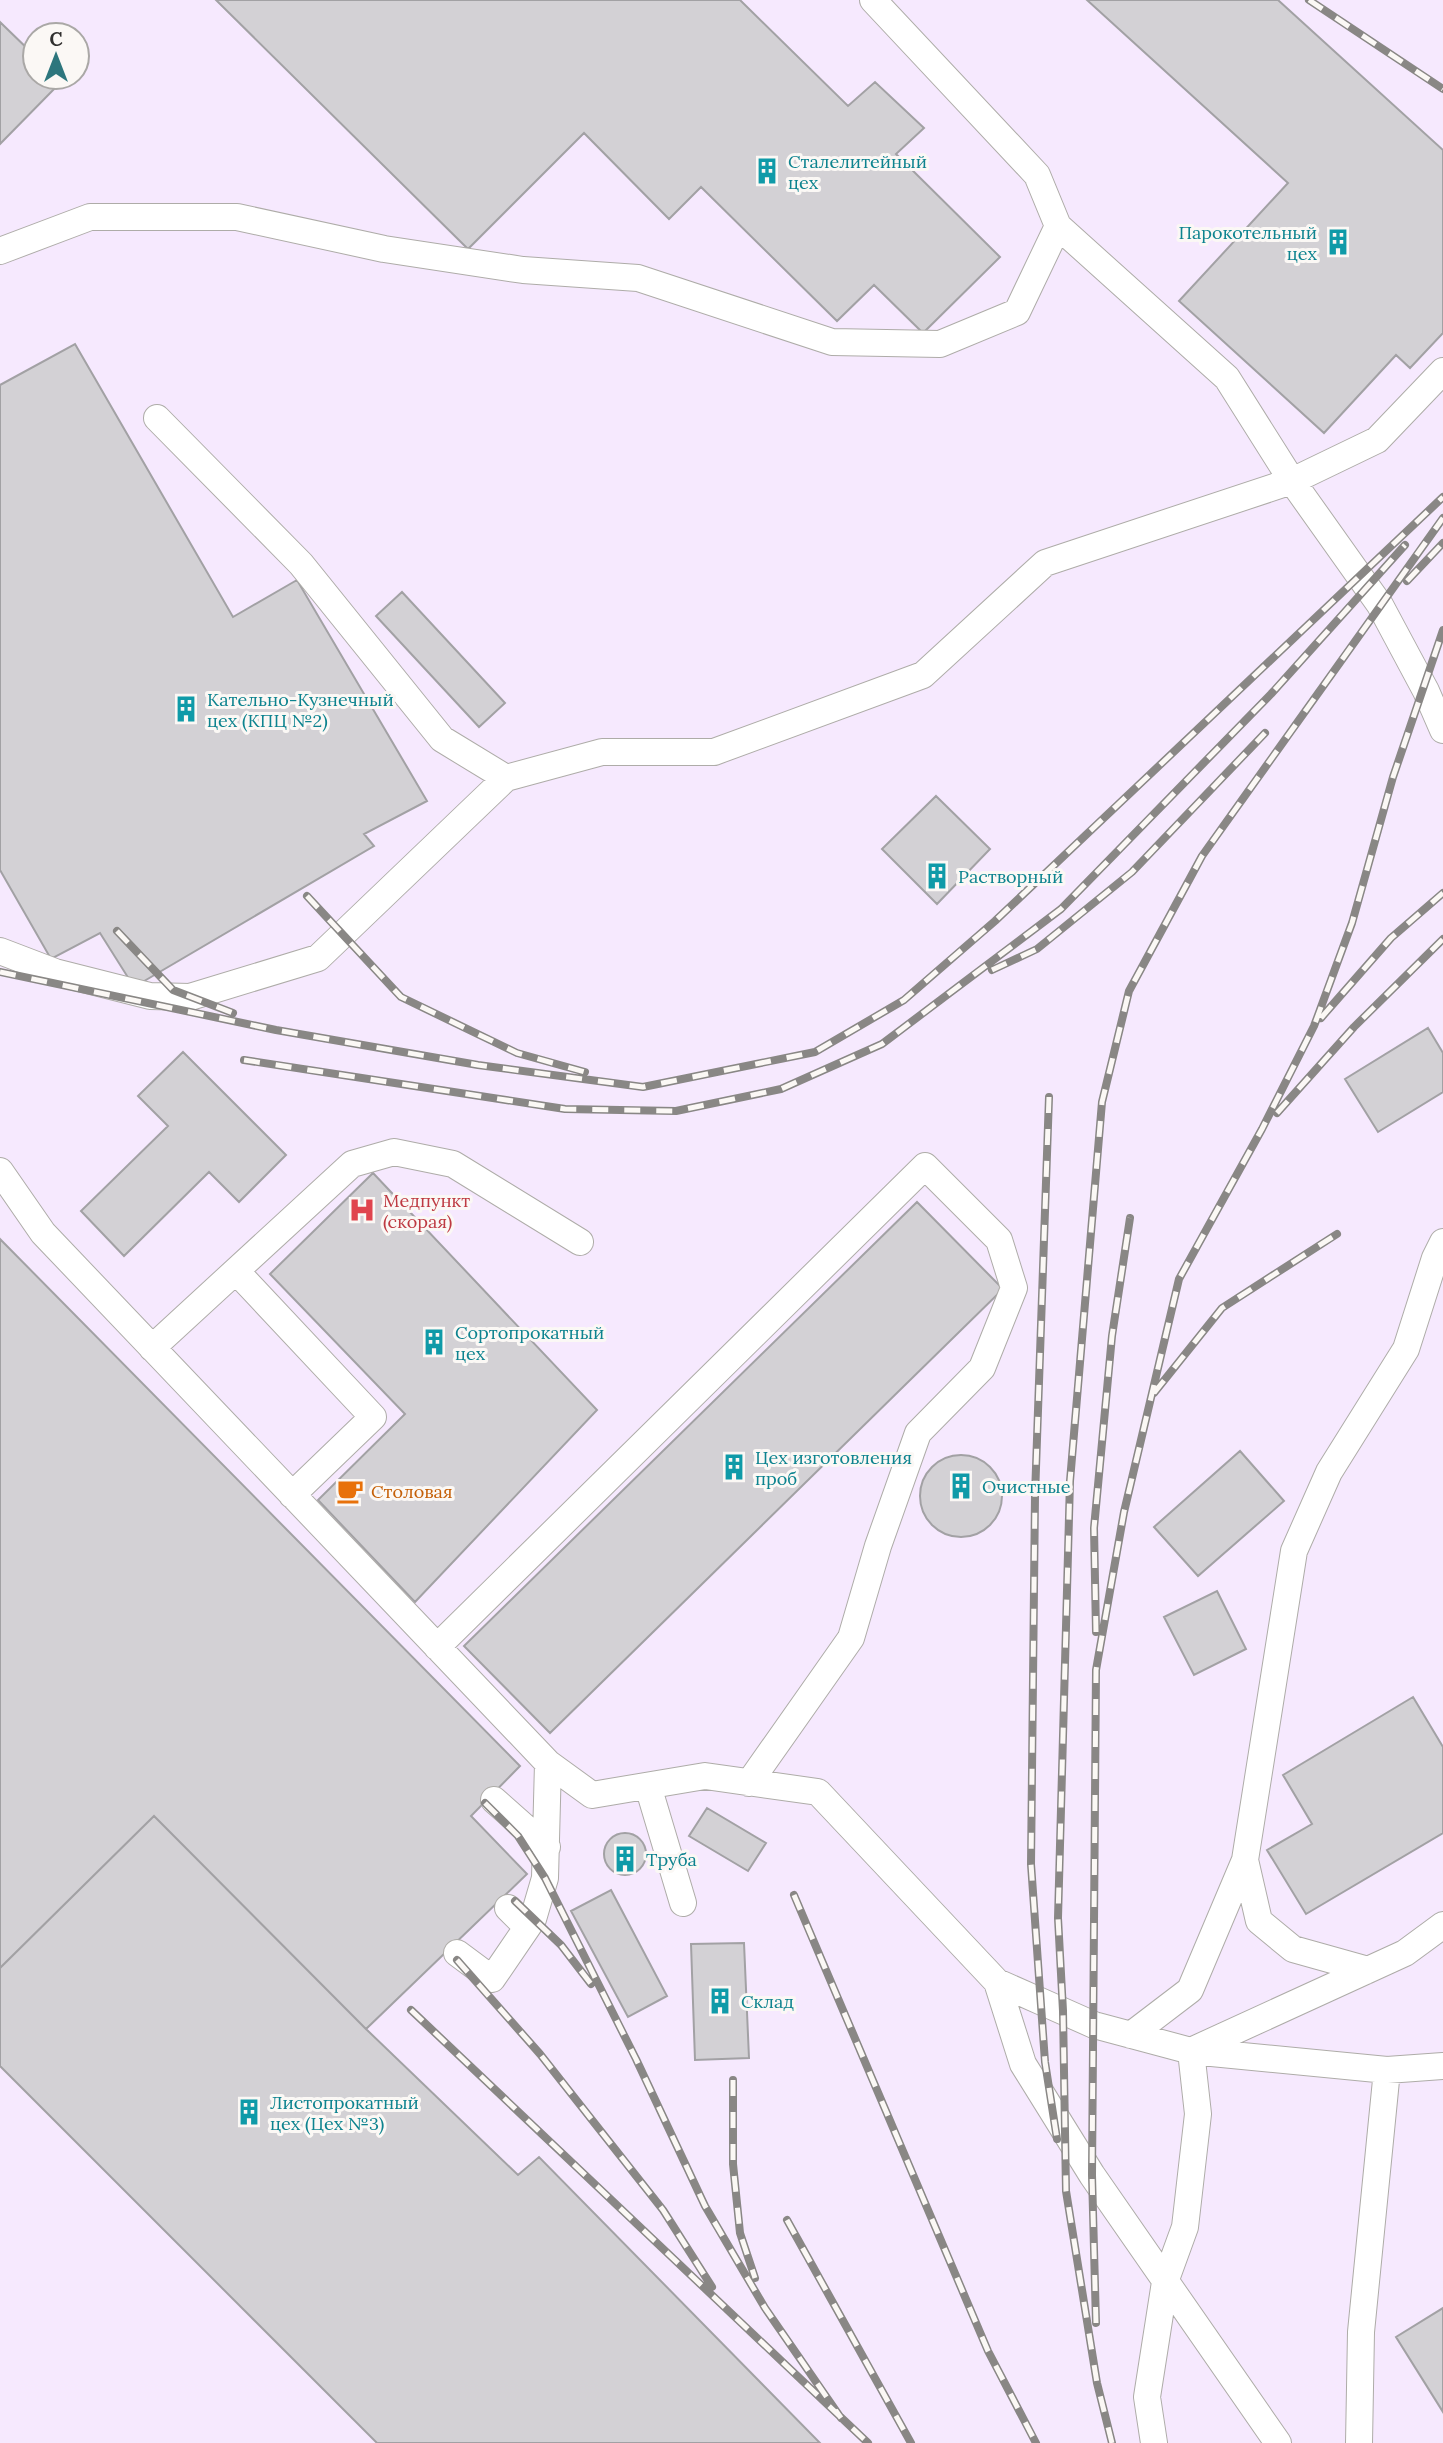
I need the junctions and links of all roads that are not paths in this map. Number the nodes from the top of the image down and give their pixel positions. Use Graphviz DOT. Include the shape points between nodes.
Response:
graph roads {
  1 [pos="873,0"];
  2 [pos="1058,226"];
  3 [pos="0,251"];
  4 [pos="1443,371"];
  5 [pos="157,418"];
  6 [pos="1292,481"];
  7 [pos="1442,724"];
  8 [pos="506,778"];
  9 [pos="0,951"];
  10 [pos="0,1171"];
  11 [pos="580,1242"];
  12 [pos="1443,1242"];
  13 [pos="236,1271"];
  14 [pos="152,1348"];
  15 [pos="292,1495"];
  16 [pos="437,1647"];
  17 [pos="548,1763"];
  18 [pos="749,1783"];
  19 [pos="648,1786"];
  20 [pos="495,1800"];
  21 [pos="547,1847"];
  22 [pos="1245,1860"];
  23 [pos="683,1903"];
  24 [pos="508,1908"];
  25 [pos="1443,1925"];
  26 [pos="527,1927"];
  27 [pos="457,1953"];
  28 [pos="1368,1970"];
  29 [pos="997,1982"];
  30 [pos="1131,2035"];
  31 [pos="1191,2051"];
  32 [pos="1443,2066"];
  33 [pos="1387,2070"];
  34 [pos="1166,2282"];
  35 [pos="1154,2443"];
  36 [pos="1278,2443"];
  37 [pos="1359,2443"];
  1 -- 2 [label="lane" via="1037,175"];
  2 -- 3 [label="lane" via="1017,312 940,344 832,342 638,278 498,266 237,217 90,217"];
  2 -- 6 [label="lane" via="1227,378"];
  4 -- 6 [label="lane" via="1377,440"];
  5 -- 8 [label="lane" via="300,564 442,739"];
  6 -- 7 [label="lane" via="1382,608"];
  6 -- 8 [label="lane" via="1045,563 923,675 714,752 602,752"];
  8 -- 9 [label="lane" via="318,958 190,996 150,996 55,972"];
  10 -- 14 [label="lane" via="43,1233"];
  11 -- 13 [label="lane" via="453,1164 394,1152 352,1164"];
  12 -- 22 [label="lane" via="1406,1349 1329,1472 1294,1551"];
  13 -- 14 [label="lane"];
  13 -- 15 [label="lane" via="373,1417"];
  14 -- 15 [label="lane"];
  15 -- 16 [label="lane"];
  16 -- 17 [label="lane"];
  16 -- 18 [label="lane" via="925,1166 999,1240 1014,1288 982,1368 918,1433 851,1638"];
  17 -- 19 [label="lane" via="592,1795"];
  17 -- 21 [label="lane"];
  18 -- 19 [label="lane" via="705,1776"];
  18 -- 29 [label="lane" via="818,1792"];
  19 -- 23 [label="lane"];
  20 -- 21 [label="lane"];
  21 -- 26 [label="lane" via="545,1878"];
  22 -- 28 [label="lane" via="1259,1921 1293,1949"];
  22 -- 30 [label="lane" via="1190,1990"];
  24 -- 26 [label="lane"];
  25 -- 28 [label="lane" via="1405,1954"];
  26 -- 27 [label="lane" via="492,1979"];
  28 -- 31 [label="lane"];
  29 -- 30 [label="lane" via="1094,2025"];
  29 -- 34 [label="lane" via="1023,2064"];
  30 -- 31 [label="lane"];
  31 -- 33 [label="lane"];
  31 -- 34 [label="lane" via="1198,2114 1185,2227"];
  32 -- 33 [label="lane"];
  33 -- 37 [label="lane" via="1362,2332"];
  34 -- 35 [label="lane" via="1147,2397"];
  34 -- 36 [label="lane"];
}
